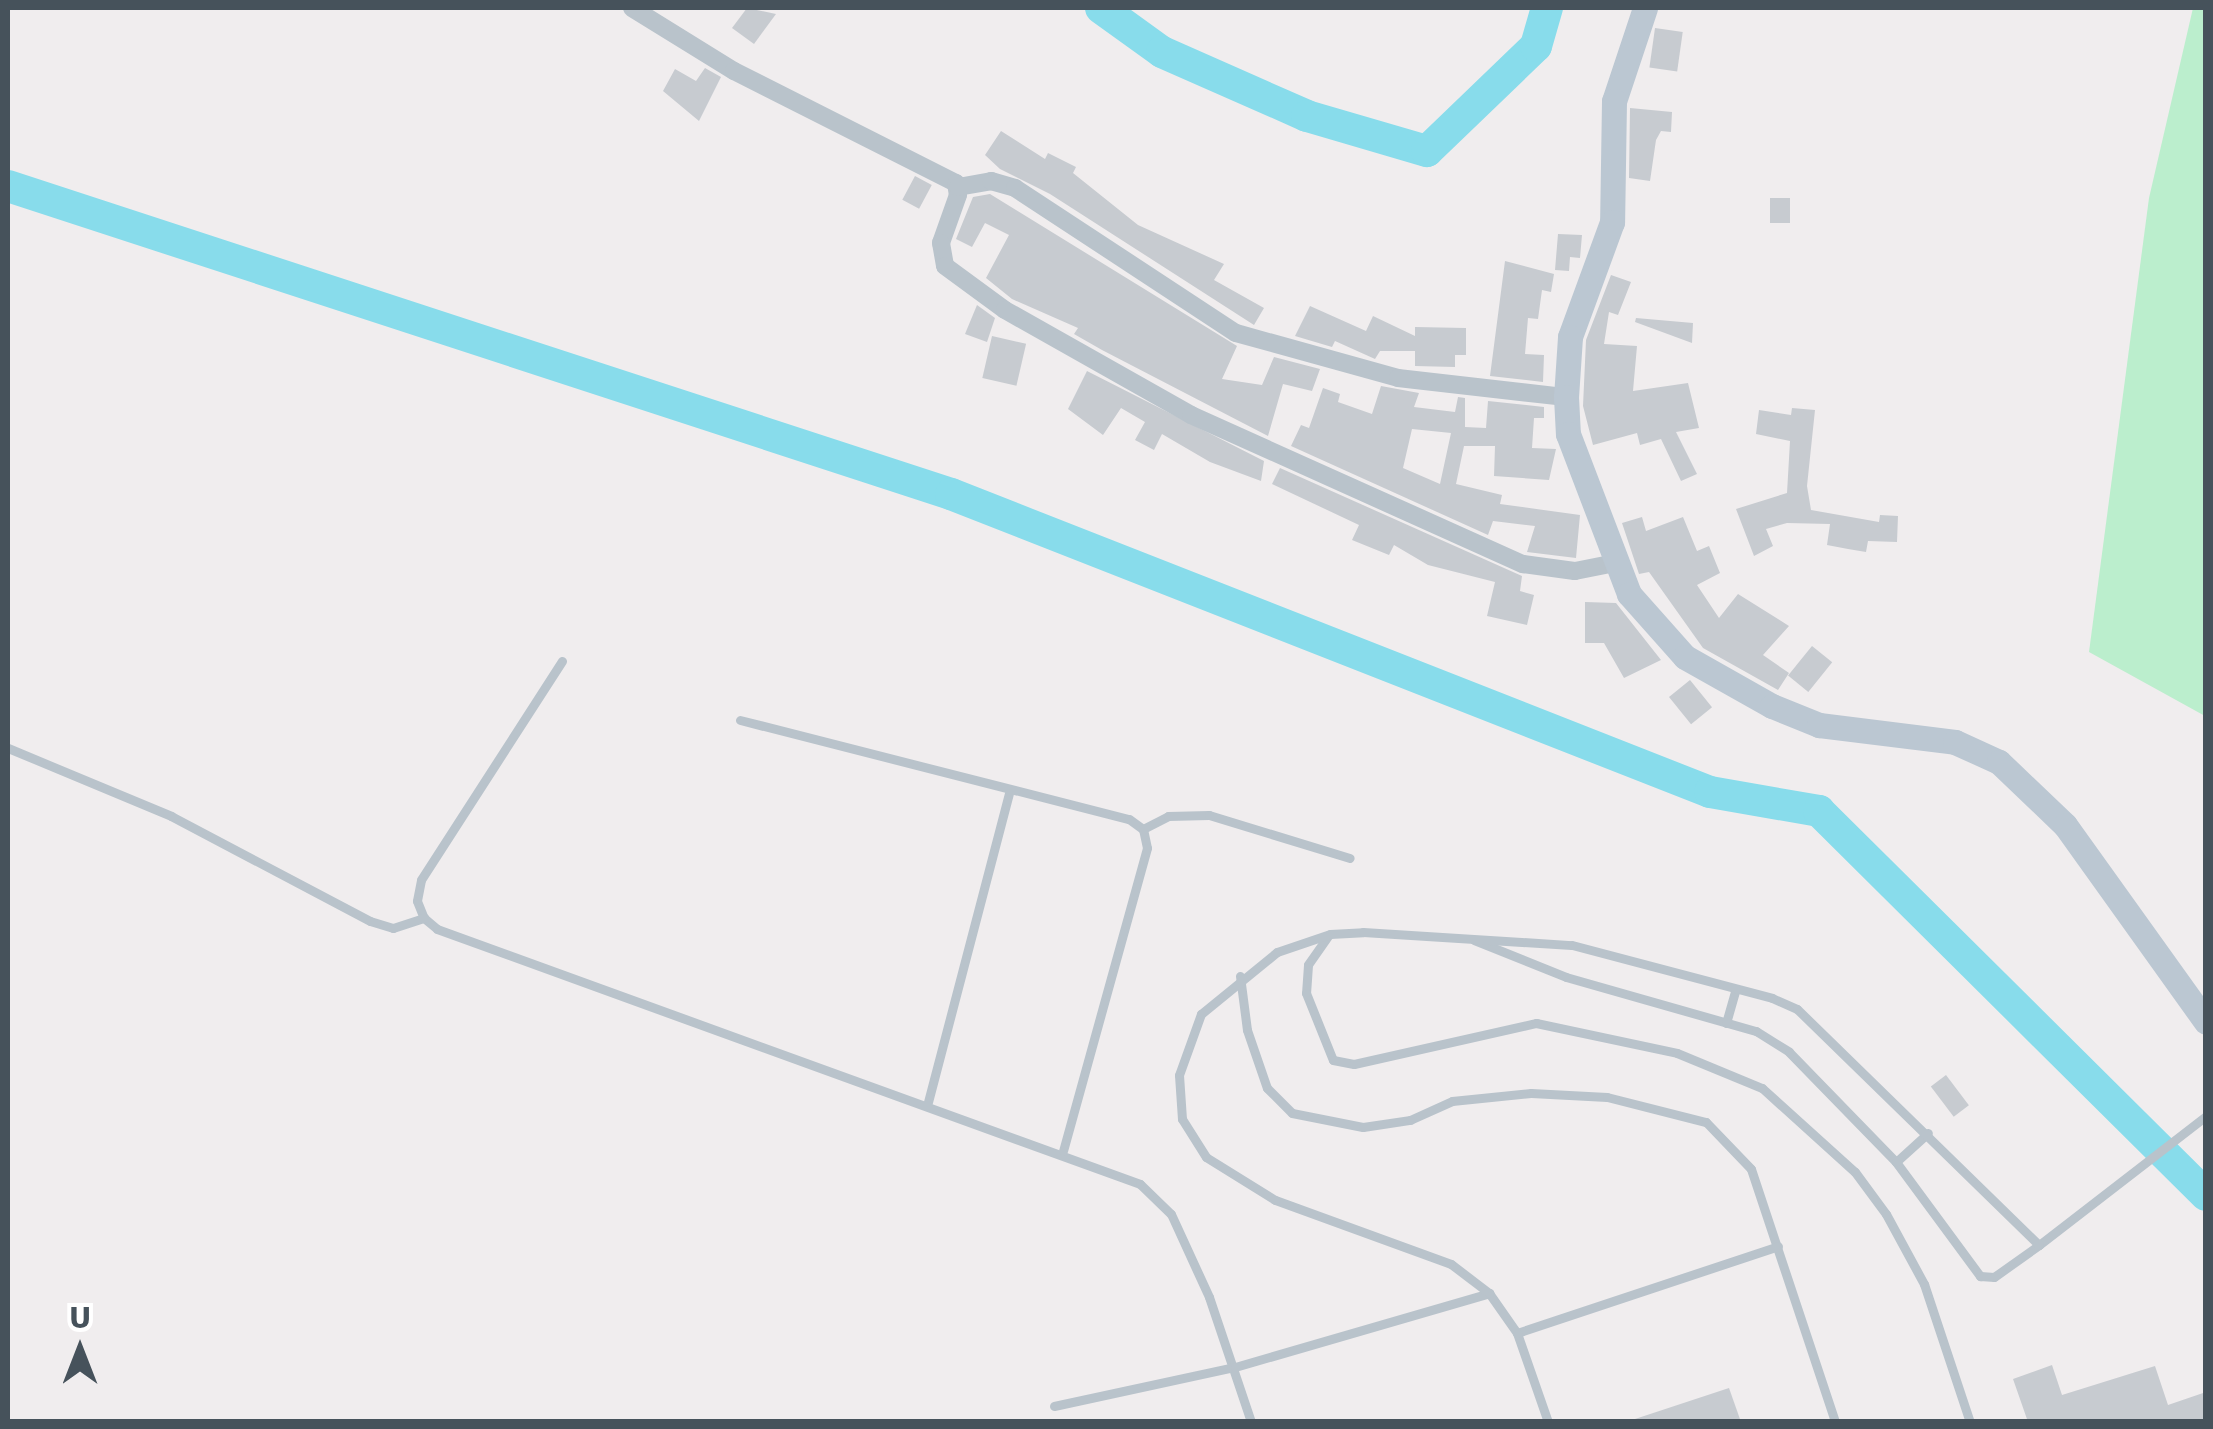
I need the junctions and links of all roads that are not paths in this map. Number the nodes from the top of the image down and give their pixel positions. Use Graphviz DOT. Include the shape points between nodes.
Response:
graph roads {
  1 [pos="632,8"];
  2 [pos="1644,8"];
  3 [pos="958,186"];
  4 [pos="1566,398"];
  5 [pos="1615,563"];
  6 [pos="562,661"];
  7 [pos="740,720"];
  8 [pos="8,748"];
  9 [pos="1009,793"];
  10 [pos="1143,829"];
  11 [pos="1350,858"];
  12 [pos="424,918"];
  13 [pos="1330,934"];
  14 [pos="1462,935"];
  15 [pos="1240,976"];
  16 [pos="1736,989"];
  17 [pos="1726,1022"];
  18 [pos="2206,1022"];
  19 [pos="928,1102"];
  20 [pos="2206,1116"];
  21 [pos="1928,1134"];
  22 [pos="1063,1151"];
  23 [pos="1896,1162"];
  24 [pos="1778,1246"];
  25 [pos="2039,1246"];
  26 [pos="1488,1293"];
  27 [pos="1517,1333"];
  28 [pos="1234,1367"];
  29 [pos="1054,1406"];
  30 [pos="1252,1422"];
  31 [pos="1548,1422"];
  32 [pos="1835,1422"];
  33 [pos="1970,1422"];
  1 -- 3 [label="street" via="734,71"];
  2 -- 4 [label="main road" via="1614,101 1612,222 1570,337"];
  3 -- 4 [label="street" via="991,181 1016,188 1236,333 1398,378"];
  3 -- 5 [label="street" via="940,257 1005,310 1220,430 1476,547 1560,571"];
  4 -- 5 [label="main road" via="1568,434"];
  5 -- 18 [label="main road" via="1637,608 1669,644 1772,706 1819,725 1955,742 2019,777 2066,826"];
  6 -- 12 [label="lane" via="421,880 417,901"];
  7 -- 9 [label="lane"];
  8 -- 12 [label="lane" via="171,816 370,922 392,928"];
  9 -- 10 [label="lane" via="1129,818"];
  9 -- 19 [label="lane"];
  10 -- 11 [label="lane" via="1192,812"];
  10 -- 22 [label="lane" via="1148,848"];
  12 -- 19 [label="lane"];
  13 -- 14 [label="lane"];
  13 -- 15 [label="lane" via="1277,952"];
  13 -- 33 [label="lane" via="1308,966 1306,993 1333,1060 1354,1064 1536,1023 1677,1053 1762,1088 1855,1172 1886,1214 1924,1284"];
  14 -- 16 [label="lane" via="1572,945"];
  14 -- 17 [label="lane" via="1566,977"];
  15 -- 24 [label="lane" via="1267,1088 1292,1113 1363,1128 1410,1120 1452,1101 1531,1093 1607,1096 1706,1122 1751,1169"];
  15 -- 26 [label="lane" via="1201,1014 1179,1075 1182,1119 1206,1157 1275,1200 1451,1264"];
  16 -- 17 [label="lane"];
  16 -- 21 [label="lane" via="1797,1009"];
  17 -- 23 [label="lane" via="1789,1052"];
  19 -- 22 [label="lane"];
  20 -- 25 [label="lane"];
  21 -- 23 [label="lane"];
  21 -- 25 [label="lane"];
  22 -- 28 [label="lane" via="1140,1184 1171,1214"];
  23 -- 25 [label="lane" via="1980,1276 1994,1277"];
  24 -- 27 [label="lane"];
  24 -- 32 [label="lane"];
  26 -- 27 [label="lane"];
  26 -- 28 [label="lane"];
  27 -- 31 [label="lane"];
  28 -- 29 [label="lane"];
  28 -- 30 [label="lane"];
}
